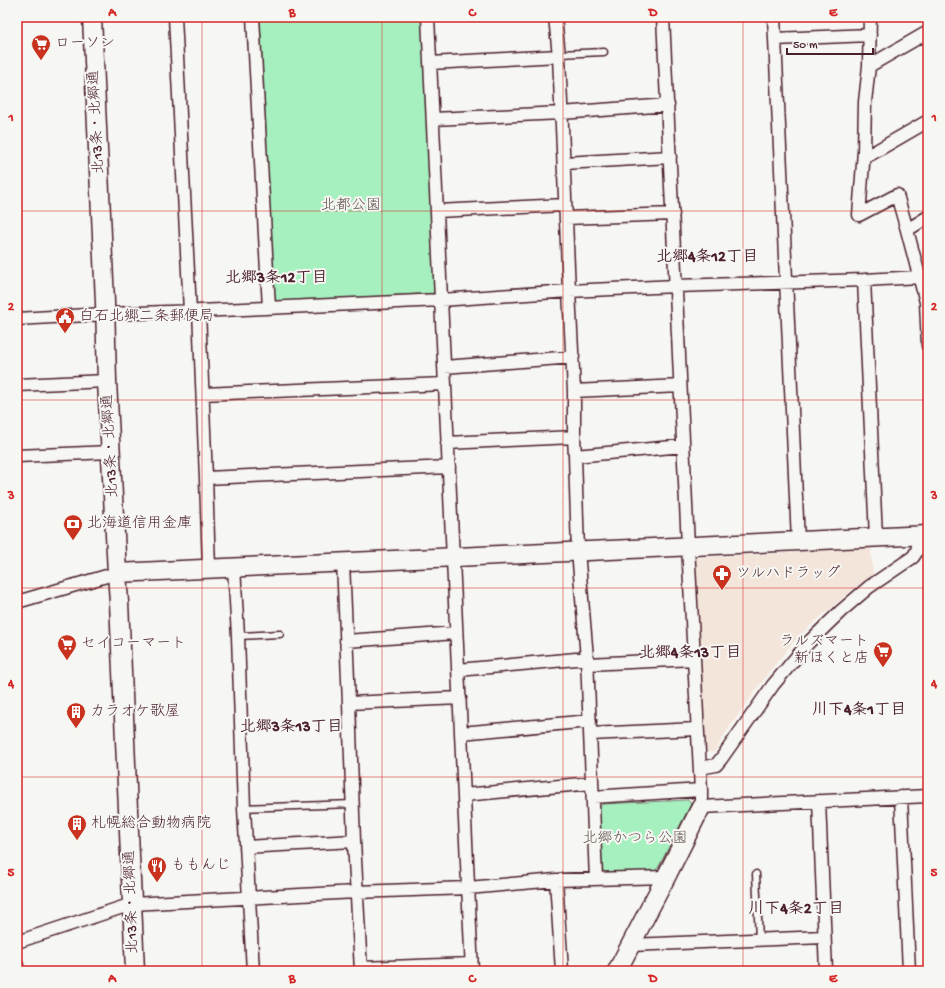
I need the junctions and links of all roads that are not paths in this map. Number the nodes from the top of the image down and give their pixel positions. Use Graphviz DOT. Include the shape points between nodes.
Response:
graph roads {
  1 [pos="92,17"];
  2 [pos="175,17"];
  3 [pos="253,17"];
  4 [pos="428,17"];
  5 [pos="555,17"];
  6 [pos="663,17"];
  7 [pos="774,17"];
  8 [pos="870,17"];
  9 [pos="928,32"];
  10 [pos="870,35"];
  11 [pos="775,39"];
  12 [pos="604,52"];
  13 [pos="559,54"];
  14 [pos="430,63"];
  15 [pos="869,66"];
  16 [pos="668,106"];
  17 [pos="561,113"];
  18 [pos="433,119"];
  19 [pos="928,121"];
  20 [pos="864,151"];
  21 [pos="670,157"];
  22 [pos="564,163"];
  23 [pos="437,211"];
  24 [pos="566,212"];
  25 [pos="673,214"];
  26 [pos="928,217"];
  27 [pos="907,230"];
  28 [pos="920,277"];
  29 [pos="864,280"];
  30 [pos="786,283"];
  31 [pos="676,286"];
  32 [pos="569,291"];
  33 [pos="441,300"];
  34 [pos="927,302"];
  35 [pos="269,308"];
  36 [pos="194,311"];
  37 [pos="105,314"];
  38 [pos="17,319"];
  39 [pos="928,346"];
  40 [pos="573,357"];
  41 [pos="444,367"];
  42 [pos="107,380"];
  43 [pos="445,384"];
  44 [pos="17,385"];
  45 [pos="680,386"];
  46 [pos="574,391"];
  47 [pos="203,394"];
  48 [pos="574,437"];
  49 [pos="447,443"];
  50 [pos="683,446"];
  51 [pos="111,452"];
  52 [pos="17,456"];
  53 [pos="575,456"];
  54 [pos="449,467"];
  55 [pos="206,478"];
  56 [pos="924,536"];
  57 [pos="876,537"];
  58 [pos="798,541"];
  59 [pos="688,546"];
  60 [pos="578,551"];
  61 [pos="453,557"];
  62 [pos="342,562"];
  63 [pos="234,567"];
  64 [pos="209,568"];
  65 [pos="117,573"];
  66 [pos="17,602"];
  67 [pos="456,633"];
  68 [pos="280,634"];
  69 [pos="238,636"];
  70 [pos="346,641"];
  71 [pos="694,659"];
  72 [pos="587,661"];
  73 [pos="458,670"];
  74 [pos="460,698"];
  75 [pos="349,703"];
  76 [pos="590,721"];
  77 [pos="698,729"];
  78 [pos="461,732"];
  79 [pos="590,734"];
  80 [pos="700,768"];
  81 [pos="592,783"];
  82 [pos="464,796"];
  83 [pos="928,796"];
  84 [pos="593,797"];
  85 [pos="901,797"];
  86 [pos="701,798"];
  87 [pos="819,801"];
  88 [pos="352,804"];
  89 [pos="244,808"];
  90 [pos="354,841"];
  91 [pos="246,847"];
  92 [pos="756,874"];
  93 [pos="666,877"];
  94 [pos="596,879"];
  95 [pos="556,880"];
  96 [pos="468,888"];
  97 [pos="356,892"];
  98 [pos="249,898"];
  99 [pos="132,904"];
  100 [pos="824,937"];
  101 [pos="758,940"];
  102 [pos="17,942"];
  103 [pos="631,945"];
  104 [pos="17,965"];
  105 [pos="472,968"];
  106 [pos="361,969"];
  107 [pos="17,971"];
  108 [pos="135,971"];
  109 [pos="253,971"];
  110 [pos="562,971"];
  111 [pos="617,971"];
  112 [pos="826,971"];
  113 [pos="909,971"];
  1 -- 37 [label="street, 北13条・北郷通"];
  2 -- 36 [label="street"];
  3 -- 35 [label="street"];
  4 -- 14 [label="street"];
  5 -- 13 [label="street"];
  6 -- 16 [label="street"];
  7 -- 11 [label="street"];
  8 -- 10 [label="street"];
  9 -- 15 [label="street"];
  10 -- 11 [label="street"];
  10 -- 15 [label="street"];
  11 -- 30 [label="street"];
  12 -- 13 [label="lane"];
  13 -- 14 [label="street"];
  13 -- 17 [label="street"];
  14 -- 18 [label="street"];
  15 -- 20 [label="street"];
  16 -- 17 [label="street"];
  16 -- 21 [label="street"];
  17 -- 18 [label="street"];
  17 -- 22 [label="street"];
  18 -- 23 [label="street"];
  19 -- 20 [label="street" via="871,154"];
  20 -- 27 [label="street" via="859,215 897,195"];
  21 -- 22 [label="street"];
  21 -- 25 [label="street"];
  22 -- 24 [label="street"];
  23 -- 24 [label="street"];
  23 -- 33 [label="street"];
  24 -- 25 [label="street"];
  24 -- 32 [label="street"];
  25 -- 31 [label="street"];
  26 -- 27 [label="street"];
  27 -- 28 [label="street"];
  28 -- 29 [label="street"];
  28 -- 34 [label="street"];
  29 -- 30 [label="street"];
  29 -- 57 [label="street"];
  30 -- 31 [label="street"];
  30 -- 58 [label="street"];
  31 -- 32 [label="street"];
  31 -- 45 [label="street"];
  32 -- 33 [label="street"];
  32 -- 40 [label="street"];
  33 -- 35 [label="street"];
  33 -- 41 [label="street"];
  34 -- 39 [label="street"];
  35 -- 36 [label="street"];
  36 -- 37 [label="street"];
  36 -- 47 [label="street"];
  37 -- 38 [label="street"];
  37 -- 42 [label="street, 北13条・北郷通"];
  40 -- 41 [label="street"];
  40 -- 46 [label="street"];
  41 -- 43 [label="street"];
  42 -- 44 [label="street"];
  42 -- 51 [label="street, 北13条・北郷通"];
  43 -- 47 [label="street"];
  43 -- 49 [label="street"];
  45 -- 46 [label="street"];
  45 -- 50 [label="street"];
  46 -- 48 [label="street"];
  47 -- 55 [label="street"];
  48 -- 49 [label="street"];
  48 -- 53 [label="street"];
  49 -- 54 [label="street"];
  50 -- 53 [label="street"];
  50 -- 59 [label="street"];
  51 -- 52 [label="street"];
  51 -- 65 [label="street, 北13条・北郷通"];
  53 -- 60 [label="street"];
  54 -- 55 [label="street"];
  54 -- 61 [label="street"];
  55 -- 64 [label="street"];
  56 -- 57 [label="street"];
  56 -- 80 [label="street" via="913,557 869,587 809,642 773,685 716,765"];
  57 -- 58 [label="street"];
  58 -- 59 [label="street"];
  59 -- 60 [label="street"];
  59 -- 71 [label="street"];
  60 -- 61 [label="street"];
  60 -- 72 [label="street"];
  61 -- 62 [label="street"];
  61 -- 67 [label="street"];
  62 -- 63 [label="street"];
  62 -- 70 [label="street"];
  63 -- 64 [label="street"];
  63 -- 69 [label="street"];
  64 -- 65 [label="street"];
  65 -- 66 [label="street"];
  65 -- 99 [label="street, 北13条・北郷通"];
  67 -- 70 [label="street"];
  67 -- 73 [label="street"];
  68 -- 69 [label="lane"];
  69 -- 89 [label="street"];
  70 -- 75 [label="street"];
  71 -- 72 [label="street"];
  71 -- 77 [label="street"];
  72 -- 73 [label="street"];
  72 -- 76 [label="street"];
  73 -- 74 [label="street"];
  74 -- 75 [label="street"];
  74 -- 78 [label="street"];
  75 -- 88 [label="street"];
  76 -- 78 [label="street"];
  76 -- 79 [label="street"];
  77 -- 79 [label="street"];
  77 -- 80 [label="street"];
  78 -- 82 [label="street"];
  79 -- 81 [label="street"];
  80 -- 86 [label="street"];
  81 -- 82 [label="street"];
  81 -- 84 [label="street"];
  82 -- 96 [label="street"];
  83 -- 85 [label="street"];
  84 -- 86 [label="street"];
  84 -- 94 [label="street"];
  85 -- 87 [label="street"];
  85 -- 113 [label="street"];
  86 -- 87 [label="street"];
  86 -- 93 [label="street"];
  87 -- 100 [label="street"];
  88 -- 89 [label="lane"];
  88 -- 90 [label="street"];
  89 -- 91 [label="street"];
  90 -- 91 [label="street"];
  90 -- 97 [label="street"];
  91 -- 98 [label="street"];
  92 -- 101 [label="lane"];
  93 -- 94 [label="street"];
  93 -- 103 [label="street"];
  94 -- 95 [label="street"];
  95 -- 96 [label="street"];
  95 -- 110 [label="street"];
  96 -- 97 [label="street"];
  96 -- 105 [label="street"];
  97 -- 98 [label="street"];
  97 -- 106 [label="street"];
  98 -- 99 [label="street"];
  98 -- 109 [label="street"];
  99 -- 102 [label="street"];
  99 -- 108 [label="street, 北13条・北郷通"];
  100 -- 101 [label="street"];
  100 -- 112 [label="street"];
  101 -- 103 [label="street"];
  103 -- 111 [label="street"];
  104 -- 107 [label="street"];
  105 -- 106 [label="street"];
}
